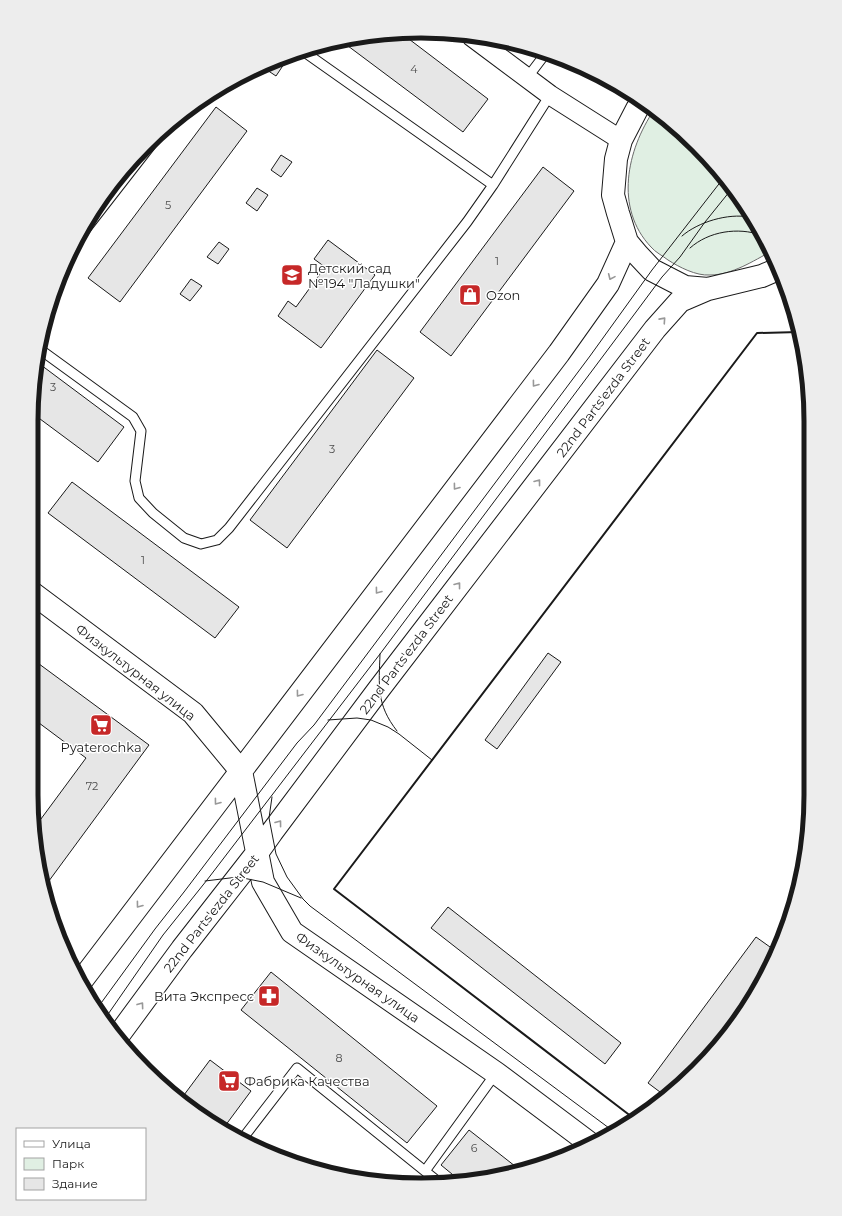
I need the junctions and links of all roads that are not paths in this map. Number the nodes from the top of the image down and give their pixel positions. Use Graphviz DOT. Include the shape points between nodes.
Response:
graph roads {
  1 [pos="480,42"];
  2 [pos="309,55"];
  3 [pos="543,58"];
  4 [pos="528,78"];
  5 [pos="550,95"];
  6 [pos="639,106"];
  7 [pos="621,140"];
  8 [pos="137,163"];
  9 [pos="492,185"];
  10 [pos="108,201"];
  11 [pos="627,242"];
  12 [pos="773,274"];
  13 [pos="708,289"];
  14 [pos="44,352"];
  15 [pos="38,597"];
  16 [pos="241,771"];
  17 [pos="257,853"];
  18 [pos="84,977"];
  19 [pos="121,1032"];
  20 [pos="496,1073"];
  21 [pos="245,1135"];
  22 [pos="586,1141"];
  23 [pos="425,1171"];
  24 [pos="433,1178"];
  1 -- 4 [label="street"];
  2 -- 9 [label="lane"];
  3 -- 4 [label="lane"];
  4 -- 5 [label="street"];
  5 -- 7 [label="street"];
  5 -- 9 [label="lane"];
  6 -- 7 [label="main road"];
  7 -- 11 [label="main road" via="616,159 613,195"];
  8 -- 10 [label="lane"];
  9 -- 14 [label="lane" via="468,222 218,540 201,544 184,538 139,498 135,481 141,431 133,417"];
  11 -- 13 [label="main road" via="657,274 685,287"];
  11 -- 16 [label="main road, one-way" via="608,284 558,353"];
  12 -- 13 [label="main road"];
  17 -- 13 [label="main road, 22nd Parts'ezda Street, one-way" via="379,688 655,329 680,301"];
  15 -- 16 [label="main road, Физкультурная улица" via="193,713"];
  16 -- 17 [label="main road, Физкультурная улица"];
  16 -- 18 [label="main road, one-way"];
  19 -- 17 [label="main road, 22nd Parts'ezda Street, one-way"];
  17 -- 20 [label="main road, Физкультурная улица" via="264,882 292,932"];
  20 -- 22 [label="main road, Физкультурная улица"];
  20 -- 23 [label="lane"];
  21 -- 23 [label="lane" via="297,1068"];
  23 -- 24 [label="lane"];
}
